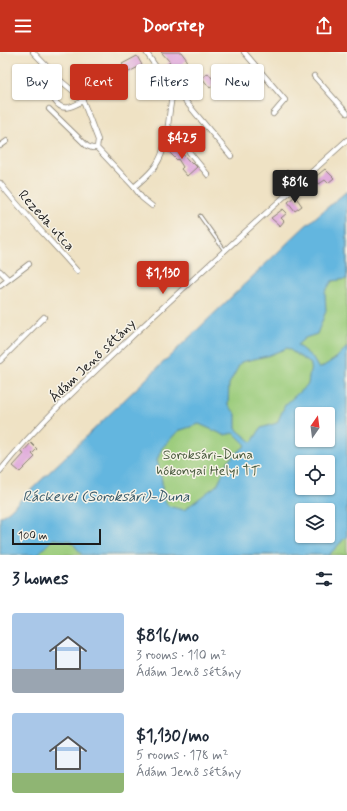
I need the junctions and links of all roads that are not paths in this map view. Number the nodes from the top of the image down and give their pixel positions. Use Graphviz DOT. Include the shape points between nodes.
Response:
graph roads {
  1 [pos="33,52"];
  2 [pos="146,52"];
  3 [pos="244,52"];
  4 [pos="45,64"];
  5 [pos="152,64"];
  6 [pos="314,76"];
  7 [pos="62,82"];
  8 [pos="55,100"];
  9 [pos="172,100"];
  10 [pos="184,100"];
  11 [pos="82,101"];
  12 [pos="49,109"];
  13 [pos="347,113"];
  14 [pos="273,114"];
  15 [pos="168,126"];
  16 [pos="347,140"];
  17 [pos="7,141"];
  18 [pos="0,146"];
  19 [pos="97,148"];
  20 [pos="231,156"];
  21 [pos="208,175"];
  22 [pos="0,183"];
  23 [pos="134,187"];
  24 [pos="152,206"];
  25 [pos="200,216"];
  26 [pos="225,251"];
  27 [pos="29,264"];
  28 [pos="0,271"];
  29 [pos="77,272"];
  30 [pos="8,279"];
  31 [pos="0,286"];
  32 [pos="44,317"];
  33 [pos="0,361"];
  34 [pos="0,471"];
  1 -- 4 [label="street"];
  2 -- 5 [label="street"];
  3 -- 14 [label="street" via="285,100"];
  6 -- 13 [label="street"];
  7 -- 11 [label="street"];
  8 -- 11 [label="street" via="56,104 63,108"];
  9 -- 15 [label="street"];
  10 -- 20 [label="street"];
  11 -- 19 [label="street" via="98,140"];
  12 -- 19 [label="street" via="87,146"];
  15 -- 21 [label="street"];
  15 -- 23 [label="street" via="160,159 149,174"];
  16 -- 26 [label="street, Ádám Jenő sétány"];
  17 -- 18 [label="street"];
  19 -- 23 [label="street"];
  22 -- 29 [label="street, Rezeda utca"];
  23 -- 24 [label="street"];
  25 -- 26 [label="lane"];
  26 -- 34 [label="street, Ádám Jenő sétány" via="77,389"];
  27 -- 30 [label="street"];
  28 -- 30 [label="street"];
  30 -- 31 [label="street"];
  32 -- 33 [label="street"];
}
